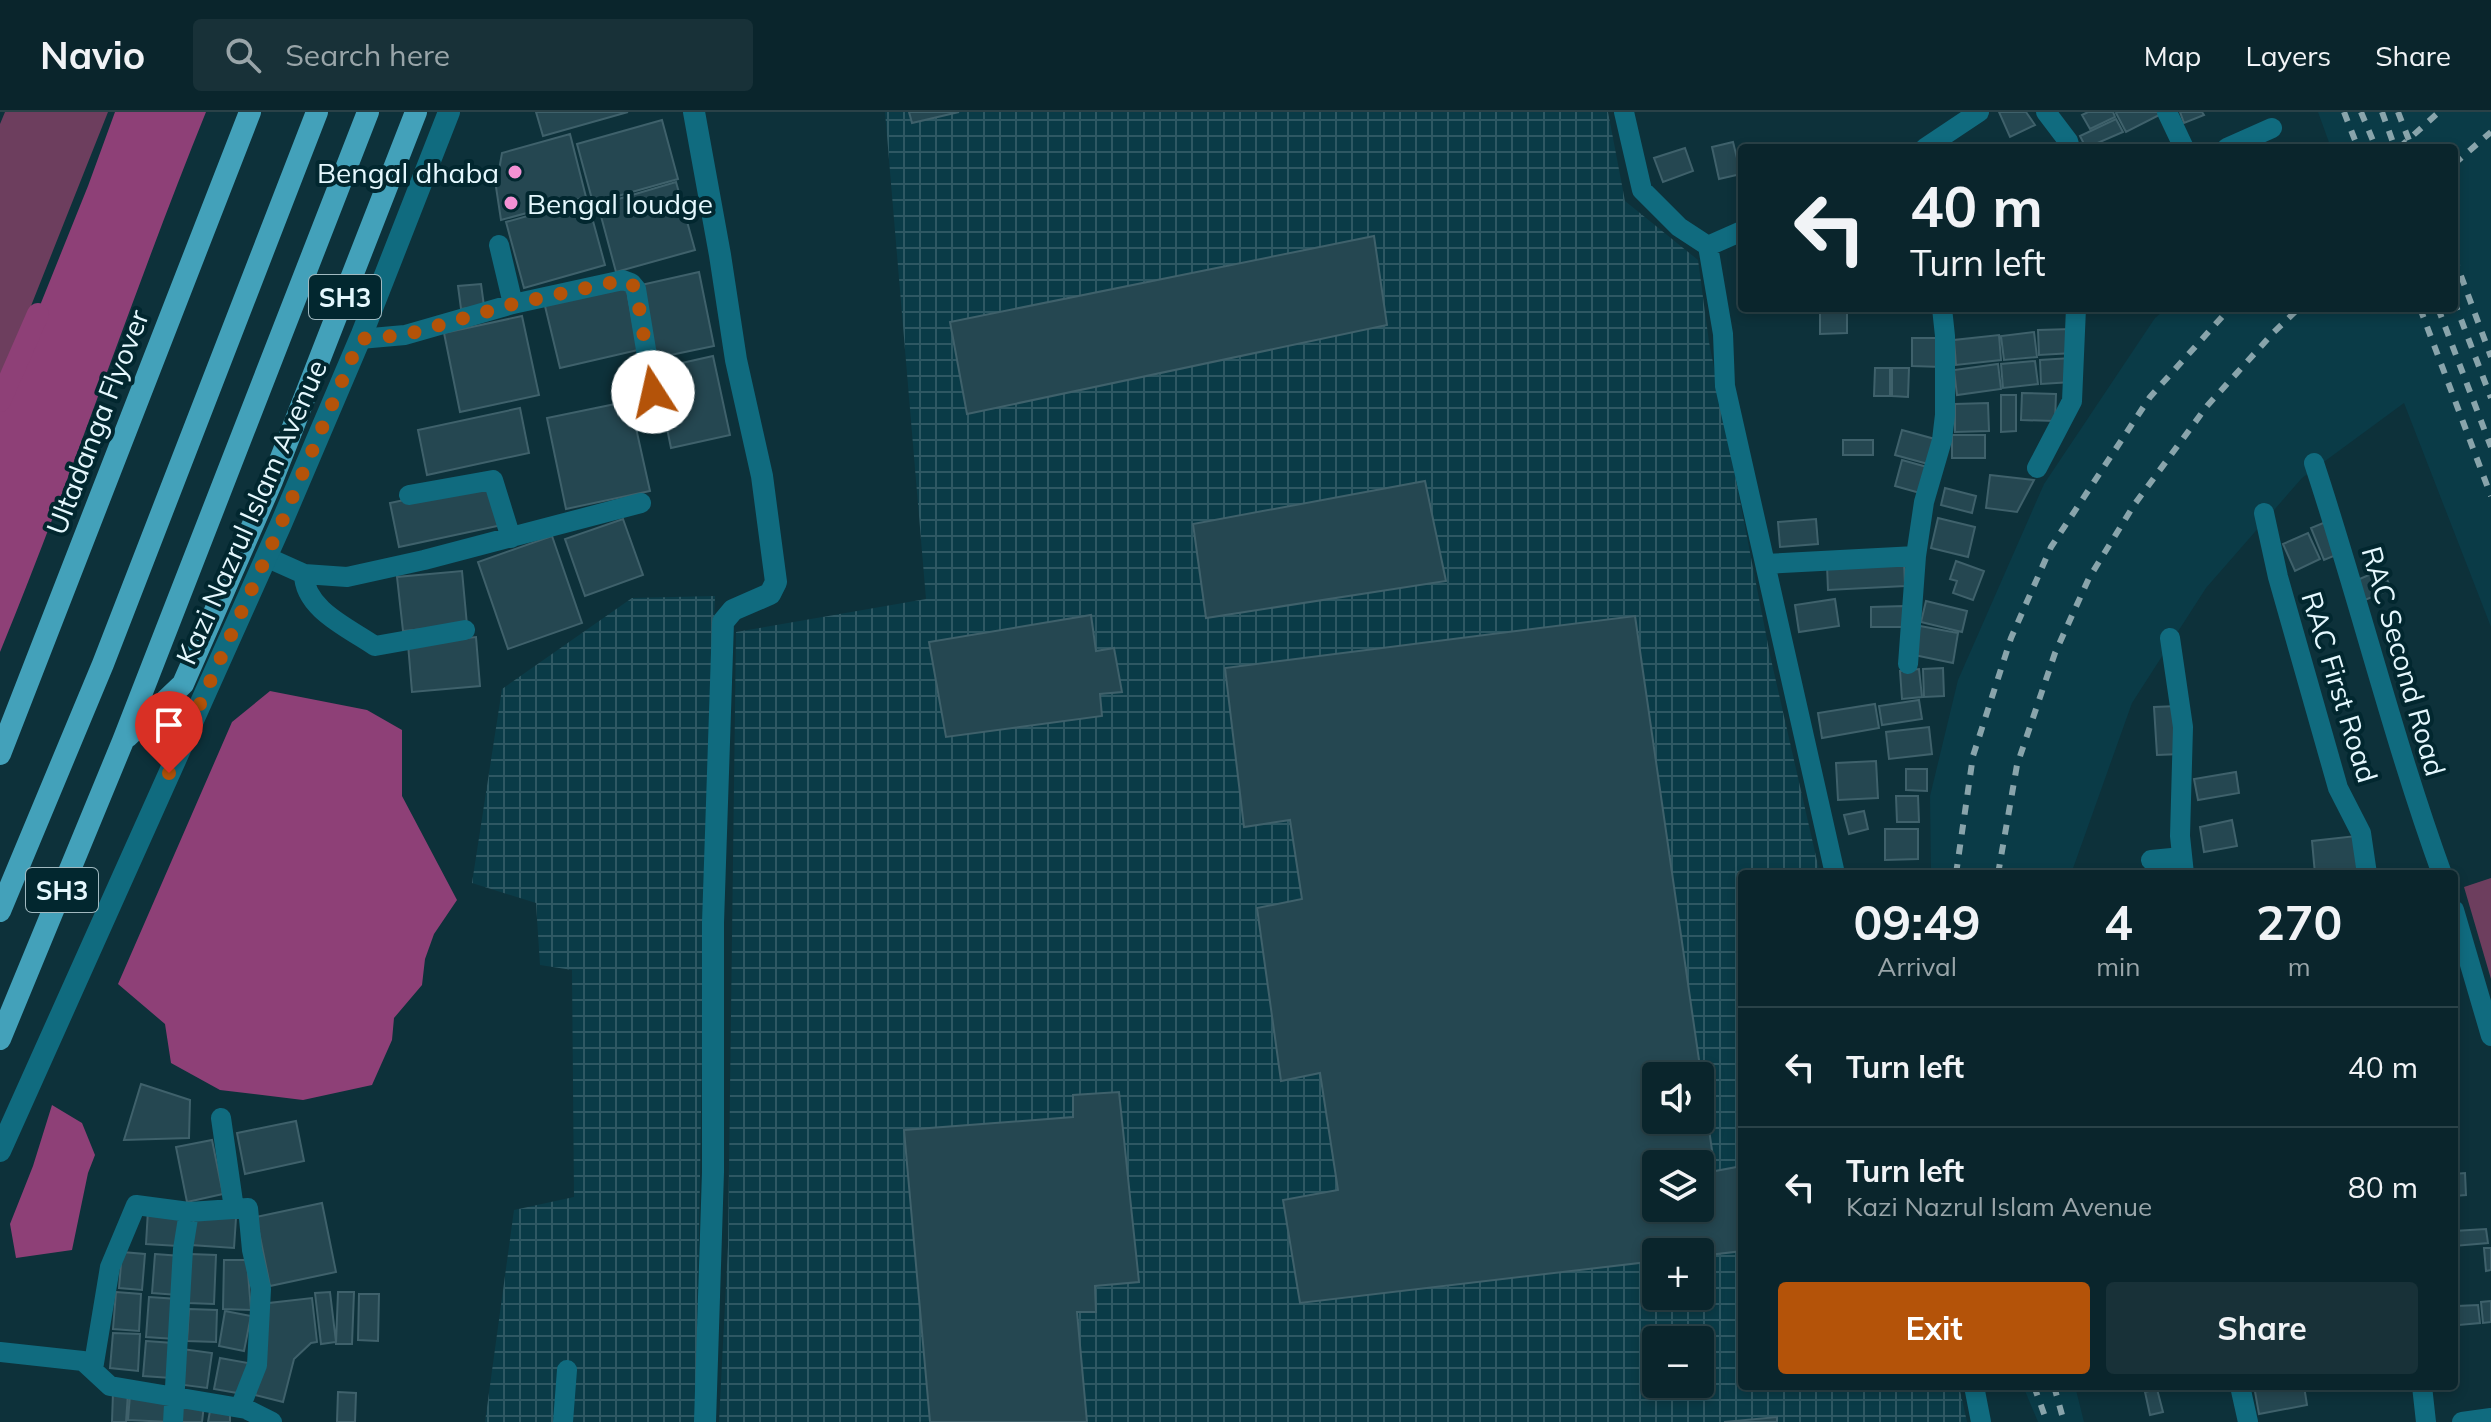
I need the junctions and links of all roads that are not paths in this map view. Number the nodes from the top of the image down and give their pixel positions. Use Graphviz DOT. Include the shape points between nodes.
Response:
graph roads {
  1 [pos="250,112"];
  2 [pos="317,112"];
  3 [pos="368,112"];
  4 [pos="416,112"];
  5 [pos="449,112"];
  6 [pos="694,112"];
  7 [pos="1624,112"];
  8 [pos="1979,112"];
  9 [pos="2046,112"];
  10 [pos="2167,112"];
  11 [pos="2272,128"];
  12 [pos="1931,144"];
  13 [pos="2069,144"];
  14 [pos="2182,144"];
  15 [pos="2236,144"];
  16 [pos="1738,233"];
  17 [pos="499,245"];
  18 [pos="1708,246"];
  19 [pos="513,304"];
  20 [pos="1942,312"];
  21 [pos="2076,312"];
  22 [pos="360,339"];
  23 [pos="653,392"];
  24 [pos="2314,463"];
  25 [pos="2037,468"];
  26 [pos="409,495"];
  27 [pos="641,503"];
  28 [pos="2264,513"];
  29 [pos="511,538"];
  30 [pos="1916,556"];
  31 [pos="266,557"];
  32 [pos="1765,564"];
  33 [pos="304,574"];
  34 [pos="465,630"];
  35 [pos="2170,638"];
  36 [pos="1908,664"];
  37 [pos="123,741"];
  38 [pos="0,754"];
  39 [pos="2151,860"];
  40 [pos="2183,865"];
  41 [pos="1834,870"];
  42 [pos="2366,870"];
  43 [pos="2441,870"];
  44 [pos="0,911"];
  45 [pos="2458,924"];
  46 [pos="2491,1036"];
  47 [pos="0,1039"];
  48 [pos="221,1118"];
  49 [pos="0,1151"];
  50 [pos="234,1209"];
  51 [pos="189,1212"];
  52 [pos="0,1352"];
  53 [pos="93,1369"];
  54 [pos="567,1370"];
  55 [pos="1975,1390"];
  56 [pos="2241,1390"];
  57 [pos="2422,1390"];
  58 [pos="174,1396"];
  59 [pos="240,1408"];
  60 [pos="2491,1418"];
  61 [pos="173,1422"];
  62 [pos="272,1422"];
  63 [pos="563,1422"];
  64 [pos="705,1422"];
  65 [pos="1981,1422"];
  66 [pos="2248,1422"];
  67 [pos="2426,1422"];
  68 [pos="2462,1422"];
  1 -- 38 [label="main road, Ultadanga Flyover"];
  2 -- 44 [label="main road" via="97,679"];
  3 -- 37 [label="main road, Kazi Nazrul Islam Avenue"];
  4 -- 37 [label="main road, SH3" via="272,481 183,684"];
  5 -- 22 [label="street, Kazi Nazrul Islam Avenue"];
  6 -- 64 [label="street" via="736,360 762,476 776,582 770,594 733,610 723,622"];
  7 -- 18 [label="street" via="1642,190 1679,227"];
  8 -- 12 [label="street"];
  9 -- 13 [label="street"];
  10 -- 14 [label="street"];
  11 -- 15 [label="street"];
  16 -- 18 [label="street"];
  17 -- 19 [label="street"];
  18 -- 32 [label="street" via="1723,334 1725,386"];
  19 -- 22 [label="street" via="405,335"];
  19 -- 23 [label="street" via="623,280 631,283"];
  20 -- 30 [label="street" via="1945,415"];
  21 -- 25 [label="street" via="2072,401"];
  22 -- 31 [label="street, Kazi Nazrul Islam Avenue"];
  24 -- 43 [label="street, RAC Second Road"];
  26 -- 29 [label="street" via="493,480"];
  27 -- 29 [label="street"];
  28 -- 42 [label="street, RAC First Road" via="2338,788 2361,833"];
  29 -- 33 [label="street" via="347,577"];
  30 -- 32 [label="street"];
  30 -- 36 [label="street"];
  31 -- 33 [label="street"];
  31 -- 49 [label="street, Kazi Nazrul Islam Avenue"];
  32 -- 41 [label="street"];
  33 -- 34 [label="street" via="304,586 318,606 375,646"];
  35 -- 40 [label="street" via="2183,727"];
  37 -- 47 [label="main road, Kazi Nazrul Islam Avenue / SH3"];
  39 -- 40 [label="street"];
  45 -- 46 [label="street"];
  48 -- 50 [label="street"];
  50 -- 51 [label="street"];
  50 -- 59 [label="street" via="248,1208 261,1289 257,1365"];
  51 -- 53 [label="street" via="136,1205 110,1267"];
  51 -- 58 [label="street"];
  52 -- 53 [label="street" via="83,1361"];
  53 -- 58 [label="street" via="110,1386"];
  54 -- 63 [label="street"];
  55 -- 65 [label="street"];
  56 -- 66 [label="street"];
  57 -- 67 [label="street"];
  58 -- 59 [label="street"];
  58 -- 61 [label="street"];
  59 -- 62 [label="street"];
  60 -- 68 [label="street"];
}
